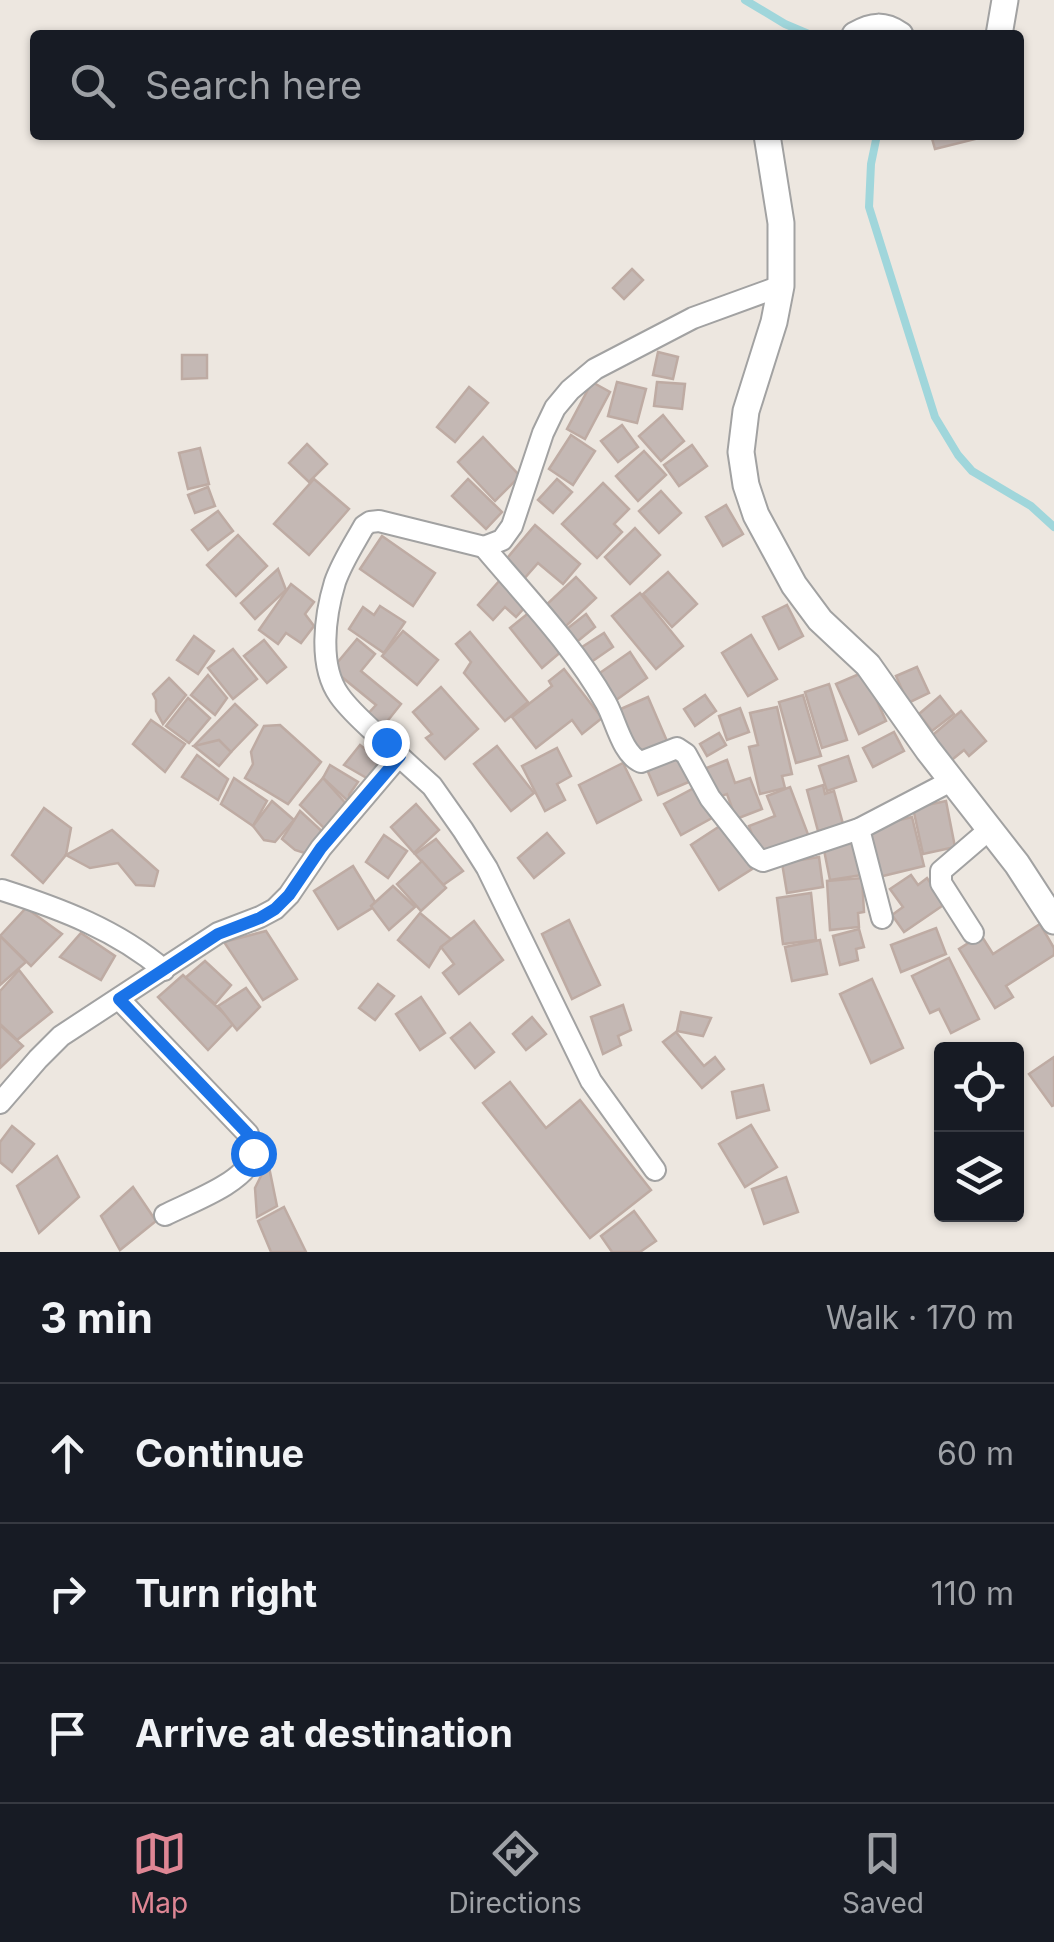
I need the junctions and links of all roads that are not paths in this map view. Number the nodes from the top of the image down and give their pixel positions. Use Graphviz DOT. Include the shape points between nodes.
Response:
graph roads {
  1 [pos="1005,0"];
  2 [pos="863,30"];
  3 [pos="891,30"];
  4 [pos="1000,30"];
  5 [pos="768,140"];
  6 [pos="781,286"];
  7 [pos="484,547"];
  8 [pos="400,756"];
  9 [pos="951,781"];
  10 [pos="859,829"];
  11 [pos="990,830"];
  12 [pos="2,890"];
  13 [pos="882,918"];
  14 [pos="1054,921"];
  15 [pos="973,934"];
  16 [pos="164,970"];
  17 [pos="119,999"];
  18 [pos="0,1104"];
  19 [pos="654,1170"];
  20 [pos="165,1214"];
  1 -- 4 [label="street"];
  2 -- 3 [label="street"];
  5 -- 6 [label="street" via="781,222"];
  6 -- 7 [label="street" via="693,318 595,369 570,390 543,433 512,526 502,540"];
  6 -- 9 [label="street" via="741,452 756,516 820,620 868,664"];
  7 -- 8 [label="street" via="370,522 336,580 329,676 349,708"];
  7 -- 10 [label="street" via="571,650 608,705 631,757 641,762 682,750 758,858"];
  8 -- 16 [label="street" via="275,909 218,934"];
  8 -- 19 [label="street" via="464,830 591,1081"];
  9 -- 10 [label="street"];
  9 -- 11 [label="street"];
  10 -- 13 [label="street"];
  11 -- 14 [label="street"];
  11 -- 15 [label="street" via="940,877"];
  12 -- 16 [label="street" via="92,924"];
  16 -- 17 [label="street"];
  17 -- 18 [label="street" via="61,1036"];
  17 -- 20 [label="street" via="248,1134 253,1153 238,1178"];
}
